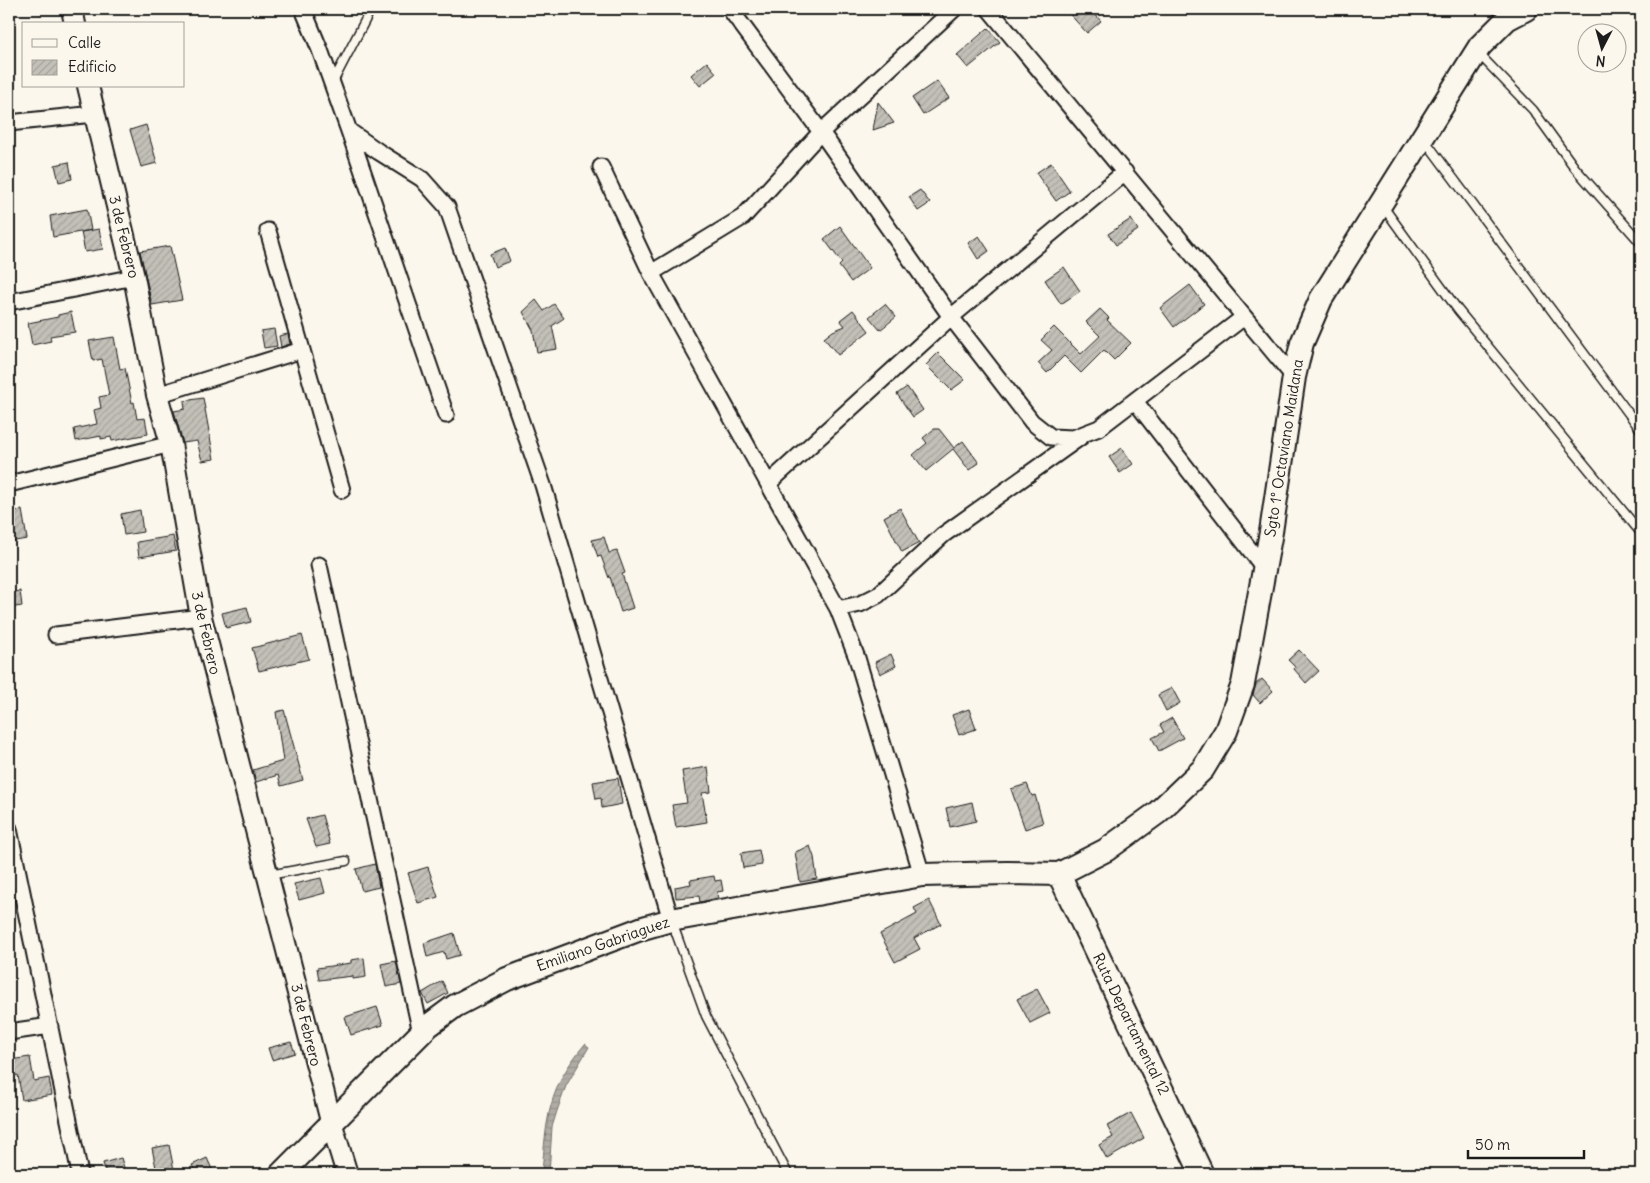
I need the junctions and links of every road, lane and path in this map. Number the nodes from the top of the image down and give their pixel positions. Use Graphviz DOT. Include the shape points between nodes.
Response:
graph roads {
  1 [pos="72,9"];
  2 [pos="303,9"];
  3 [pos="371,9"];
  4 [pos="730,9"];
  5 [pos="954,9"];
  6 [pos="989,9"];
  7 [pos="1526,9"];
  8 [pos="75,22"];
  9 [pos="1476,52"];
  10 [pos="332,84"];
  11 [pos="88,88"];
  12 [pos="94,114"];
  13 [pos="9,123"];
  14 [pos="349,131"];
  15 [pos="821,132"];
  16 [pos="1422,138"];
  17 [pos="601,167"];
  18 [pos="1125,172"];
  19 [pos="1381,203"];
  20 [pos="268,231"];
  21 [pos="1641,244"];
  22 [pos="651,273"];
  23 [pos="134,277"];
  24 [pos="9,302"];
  25 [pos="951,317"];
  26 [pos="1244,317"];
  27 [pos="302,350"];
  28 [pos="1294,377"];
  29 [pos="157,395"];
  30 [pos="1135,401"];
  31 [pos="446,415"];
  32 [pos="1641,430"];
  33 [pos="1087,433"];
  34 [pos="171,444"];
  35 [pos="769,483"];
  36 [pos="9,484"];
  37 [pos="342,490"];
  38 [pos="1641,533"];
  39 [pos="319,565"];
  40 [pos="1264,568"];
  41 [pos="838,609"];
  42 [pos="201,617"];
  43 [pos="56,636"];
  44 [pos="9,829"];
  45 [pos="11,847"];
  46 [pos="346,861"];
  47 [pos="1059,874"];
  48 [pos="267,875"];
  49 [pos="922,875"];
  50 [pos="671,920"];
  51 [pos="50,1026"];
  52 [pos="9,1032"];
  53 [pos="421,1033"];
  54 [pos="332,1125"];
  55 [pos="80,1174"];
  56 [pos="281,1174"];
  57 [pos="347,1174"];
  58 [pos="788,1174"];
  59 [pos="1202,1174"];
  1 -- 8 [label="street"];
  2 -- 10 [label="street"];
  3 -- 10 [label="lane"];
  4 -- 15 [label="street"];
  5 -- 15 [label="street"];
  6 -- 18 [label="street"];
  7 -- 9 [label="main road, Sgto 1° Octaviano Maidana" via="1507,19"];
  9 -- 16 [label="main road, Sgto 1° Octaviano Maidana"];
  9 -- 21 [label="lane" via="1533,110 1575,168"];
  10 -- 14 [label="street"];
  11 -- 12 [label="street, 3 de Febrero"];
  12 -- 13 [label="street"];
  12 -- 23 [label="street, 3 de Febrero"];
  14 -- 31 [label="street"];
  14 -- 50 [label="street" via="422,179 447,207 543,484"];
  15 -- 22 [label="street" via="743,217"];
  15 -- 25 [label="street"];
  16 -- 19 [label="main road, Sgto 1° Octaviano Maidana"];
  16 -- 32 [label="lane"];
  17 -- 22 [label="street"];
  18 -- 25 [label="street"];
  18 -- 26 [label="street"];
  19 -- 28 [label="main road, Sgto 1° Octaviano Maidana" via="1321,299 1302,343"];
  19 -- 38 [label="lane" via="1458,310"];
  20 -- 27 [label="street"];
  22 -- 35 [label="street"];
  23 -- 24 [label="street"];
  23 -- 29 [label="street, 3 de Febrero"];
  25 -- 33 [label="street" via="1032,422 1051,437 1073,438"];
  25 -- 35 [label="street"];
  26 -- 28 [label="street"];
  26 -- 30 [label="street"];
  27 -- 29 [label="street"];
  27 -- 37 [label="street"];
  28 -- 40 [label="main road, Sgto 1° Octaviano Maidana"];
  29 -- 34 [label="street, 3 de Febrero"];
  30 -- 33 [label="street"];
  30 -- 40 [label="street"];
  33 -- 41 [label="street" via="943,535 878,595 860,604"];
  34 -- 36 [label="street"];
  34 -- 42 [label="street, 3 de Febrero"];
  35 -- 41 [label="street"];
  39 -- 53 [label="street"];
  40 -- 47 [label="main road, Sgto 1° Octaviano Maidana" via="1243,684 1226,731 1203,769 1150,818 1106,850"];
  41 -- 49 [label="street" via="858,658"];
  42 -- 43 [label="street"];
  42 -- 48 [label="street, 3 de Febrero"];
  44 -- 45 [label="street"];
  45 -- 51 [label="street"];
  46 -- 48 [label="lane"];
  47 -- 49 [label="main road, Emiliano Gabriaguez"];
  47 -- 59 [label="main road, Ruta Departamental 12"];
  48 -- 54 [label="street, 3 de Febrero"];
  49 -- 50 [label="main road, Emiliano Gabriaguez"];
  50 -- 53 [label="main road, Emiliano Gabriaguez" via="507,979 455,1006"];
  50 -- 58 [label="lane" via="706,1016"];
  51 -- 52 [label="street"];
  51 -- 55 [label="street"];
  53 -- 54 [label="main road, Emiliano Gabriaguez"];
  54 -- 56 [label="main road, Emiliano Gabriaguez"];
  54 -- 57 [label="street, 3 de Febrero"];
}
